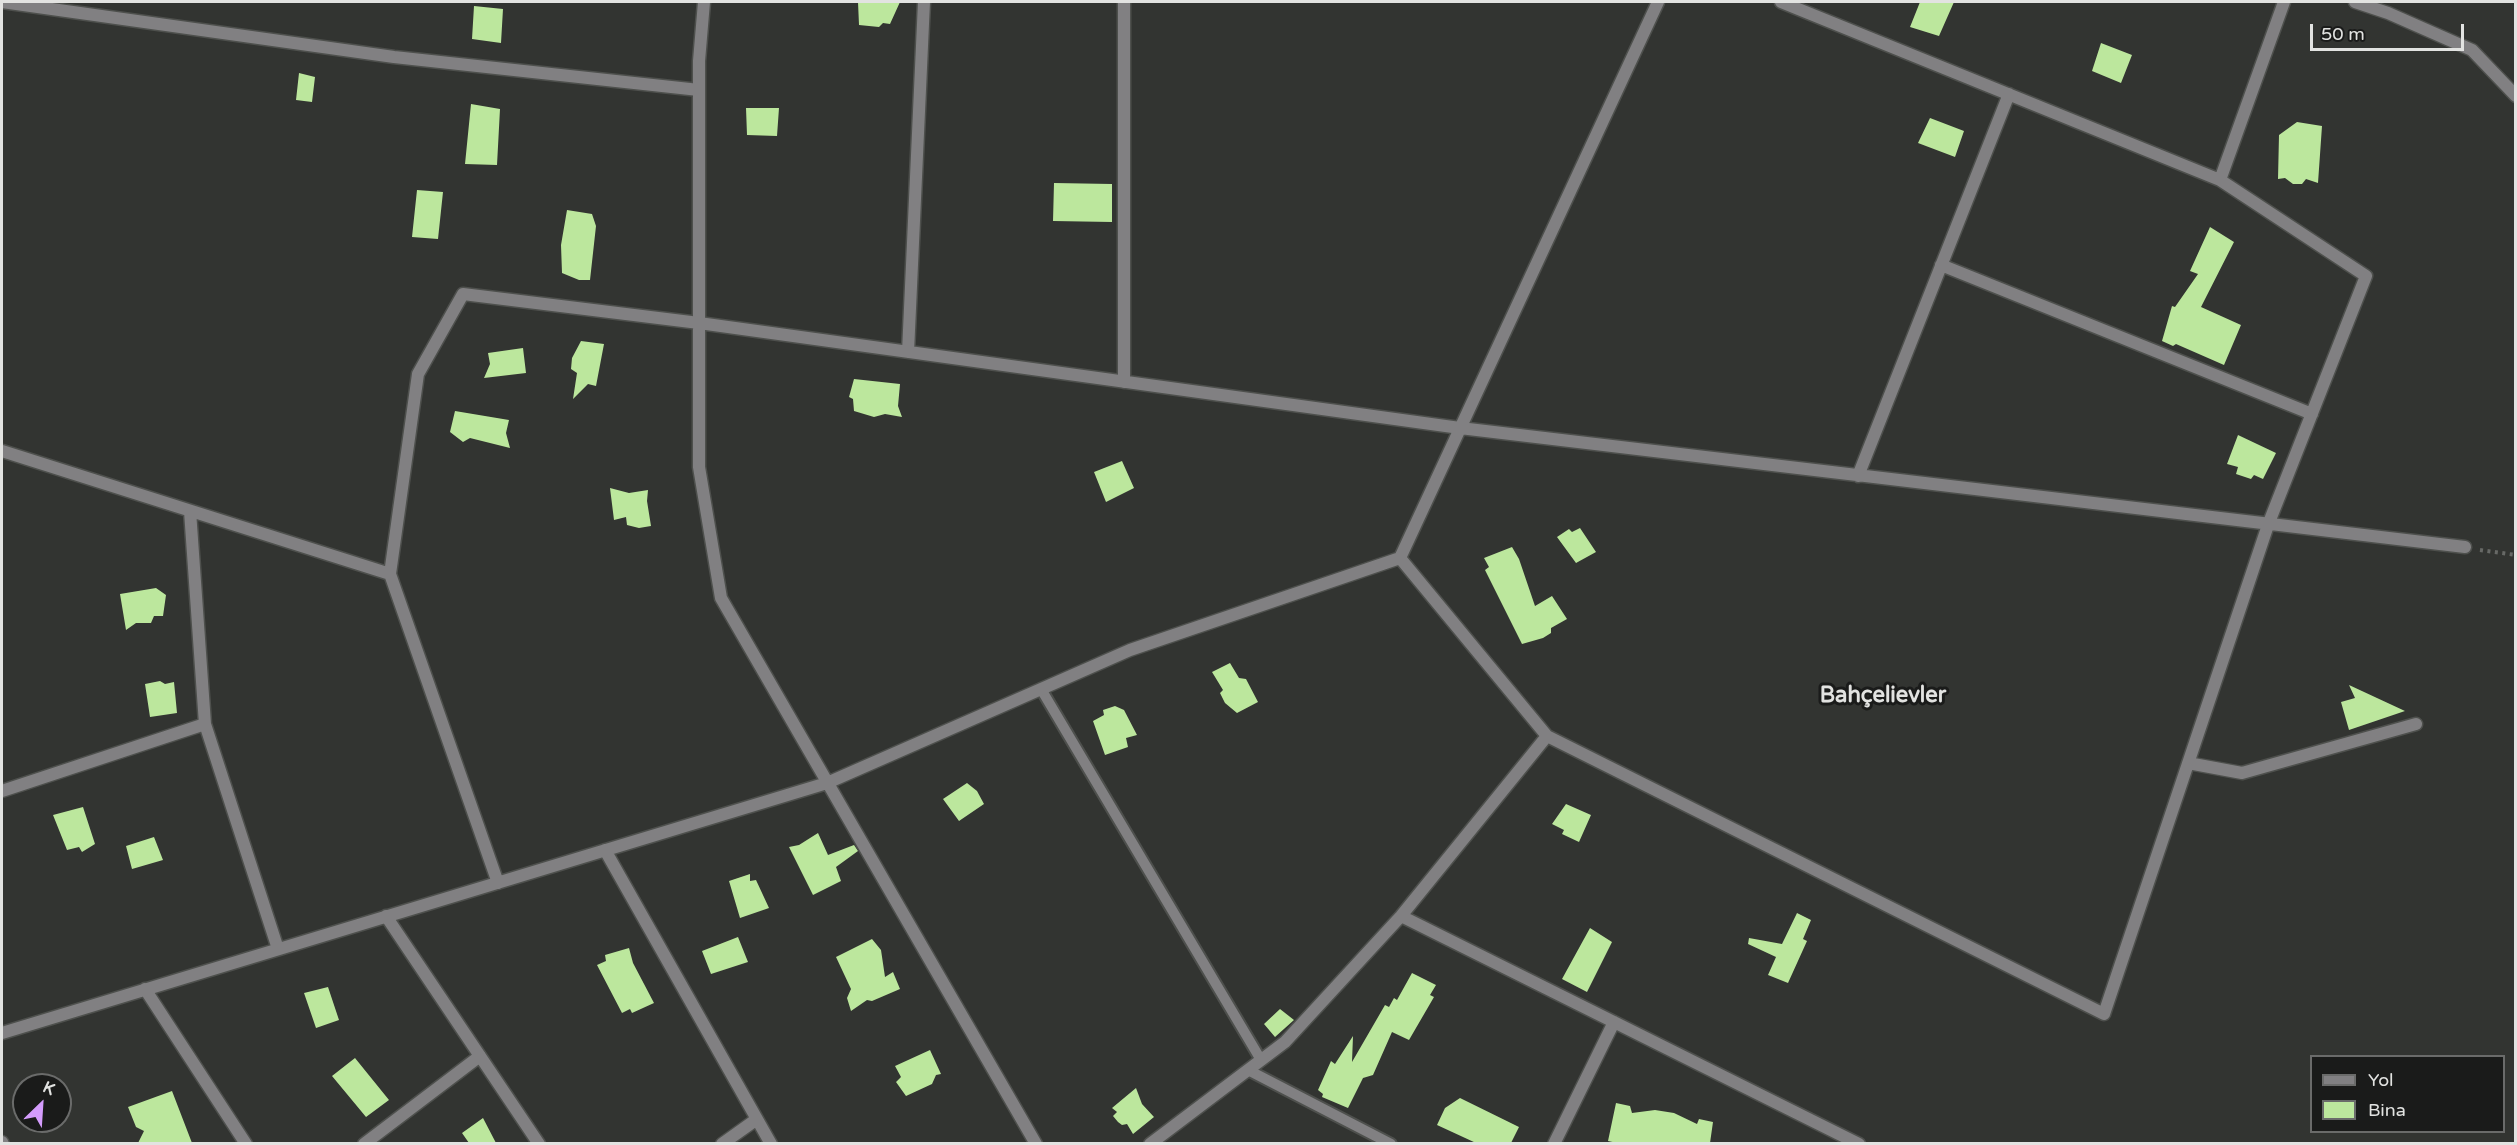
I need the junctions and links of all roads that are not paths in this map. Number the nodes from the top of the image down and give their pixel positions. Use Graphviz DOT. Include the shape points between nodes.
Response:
graph roads {
  1 [pos="2,2"];
  2 [pos="704,2"];
  3 [pos="924,2"];
  4 [pos="1124,2"];
  5 [pos="1658,2"];
  6 [pos="1780,2"];
  7 [pos="2284,2"];
  8 [pos="2355,2"];
  9 [pos="699,90"];
  10 [pos="2009,94"];
  11 [pos="2516,96"];
  12 [pos="2220,180"];
  13 [pos="1941,265"];
  14 [pos="699,323"];
  15 [pos="908,352"];
  16 [pos="1124,382"];
  17 [pos="2312,414"];
  18 [pos="1460,428"];
  19 [pos="2,451"];
  20 [pos="1858,476"];
  21 [pos="190,511"];
  22 [pos="2268,525"];
  23 [pos="2465,547"];
  24 [pos="1400,558"];
  25 [pos="390,574"];
  26 [pos="1041,689"];
  27 [pos="205,724"];
  28 [pos="2416,724"];
  29 [pos="1547,736"];
  30 [pos="2188,763"];
  31 [pos="2,783"];
  32 [pos="827,783"];
  33 [pos="2,791"];
  34 [pos="605,850"];
  35 [pos="498,883"];
  36 [pos="386,916"];
  37 [pos="1401,916"];
  38 [pos="278,949"];
  39 [pos="145,989"];
  40 [pos="1614,1022"];
  41 [pos="2,1033"];
  42 [pos="480,1056"];
  43 [pos="1261,1060"];
  44 [pos="1248,1070"];
  45 [pos="757,1119"];
  46 [pos="246,1143"];
  47 [pos="364,1143"];
  48 [pos="539,1143"];
  49 [pos="722,1143"];
  50 [pos="771,1143"];
  51 [pos="1036,1143"];
  52 [pos="1150,1143"];
  53 [pos="1391,1143"];
  54 [pos="1554,1143"];
  55 [pos="1859,1143"];
  1 -- 9 [label="street" via="394,57"];
  2 -- 9 [label="street"];
  3 -- 15 [label="street"];
  4 -- 16 [label="street"];
  5 -- 18 [label="street"];
  6 -- 10 [label="street"];
  7 -- 12 [label="street"];
  8 -- 11 [label="street" via="2472,50"];
  9 -- 14 [label="street"];
  10 -- 12 [label="street"];
  10 -- 13 [label="street"];
  12 -- 17 [label="street" via="2366,276"];
  13 -- 17 [label="street"];
  13 -- 20 [label="street"];
  14 -- 15 [label="street"];
  14 -- 25 [label="street" via="463,294 418,374"];
  14 -- 32 [label="street" via="699,467 721,597"];
  15 -- 16 [label="street"];
  16 -- 18 [label="street"];
  17 -- 22 [label="street"];
  18 -- 20 [label="street"];
  18 -- 24 [label="street"];
  19 -- 21 [label="street"];
  20 -- 22 [label="street"];
  21 -- 25 [label="street"];
  21 -- 27 [label="street"];
  22 -- 23 [label="street"];
  22 -- 30 [label="street"];
  24 -- 26 [label="street" via="1130,650"];
  24 -- 29 [label="street"];
  25 -- 35 [label="street"];
  26 -- 32 [label="street"];
  26 -- 43 [label="lane"];
  27 -- 33 [label="street"];
  27 -- 38 [label="street"];
  28 -- 30 [label="street" via="2242,772"];
  29 -- 30 [label="street" via="2104,1014"];
  29 -- 37 [label="street"];
  31 -- 33 [label="street"];
  32 -- 34 [label="street"];
  32 -- 51 [label="street"];
  34 -- 35 [label="street"];
  34 -- 45 [label="street"];
  35 -- 36 [label="street"];
  36 -- 38 [label="street"];
  36 -- 42 [label="street"];
  37 -- 40 [label="street"];
  37 -- 43 [label="street" via="1285,1042"];
  38 -- 39 [label="street"];
  39 -- 41 [label="street"];
  39 -- 46 [label="street"];
  40 -- 54 [label="street"];
  40 -- 55 [label="street"];
  42 -- 47 [label="street"];
  42 -- 48 [label="street"];
  43 -- 44 [label="street"];
  44 -- 52 [label="street"];
  44 -- 53 [label="lane"];
  45 -- 49 [label="street"];
  45 -- 50 [label="street"];
}
